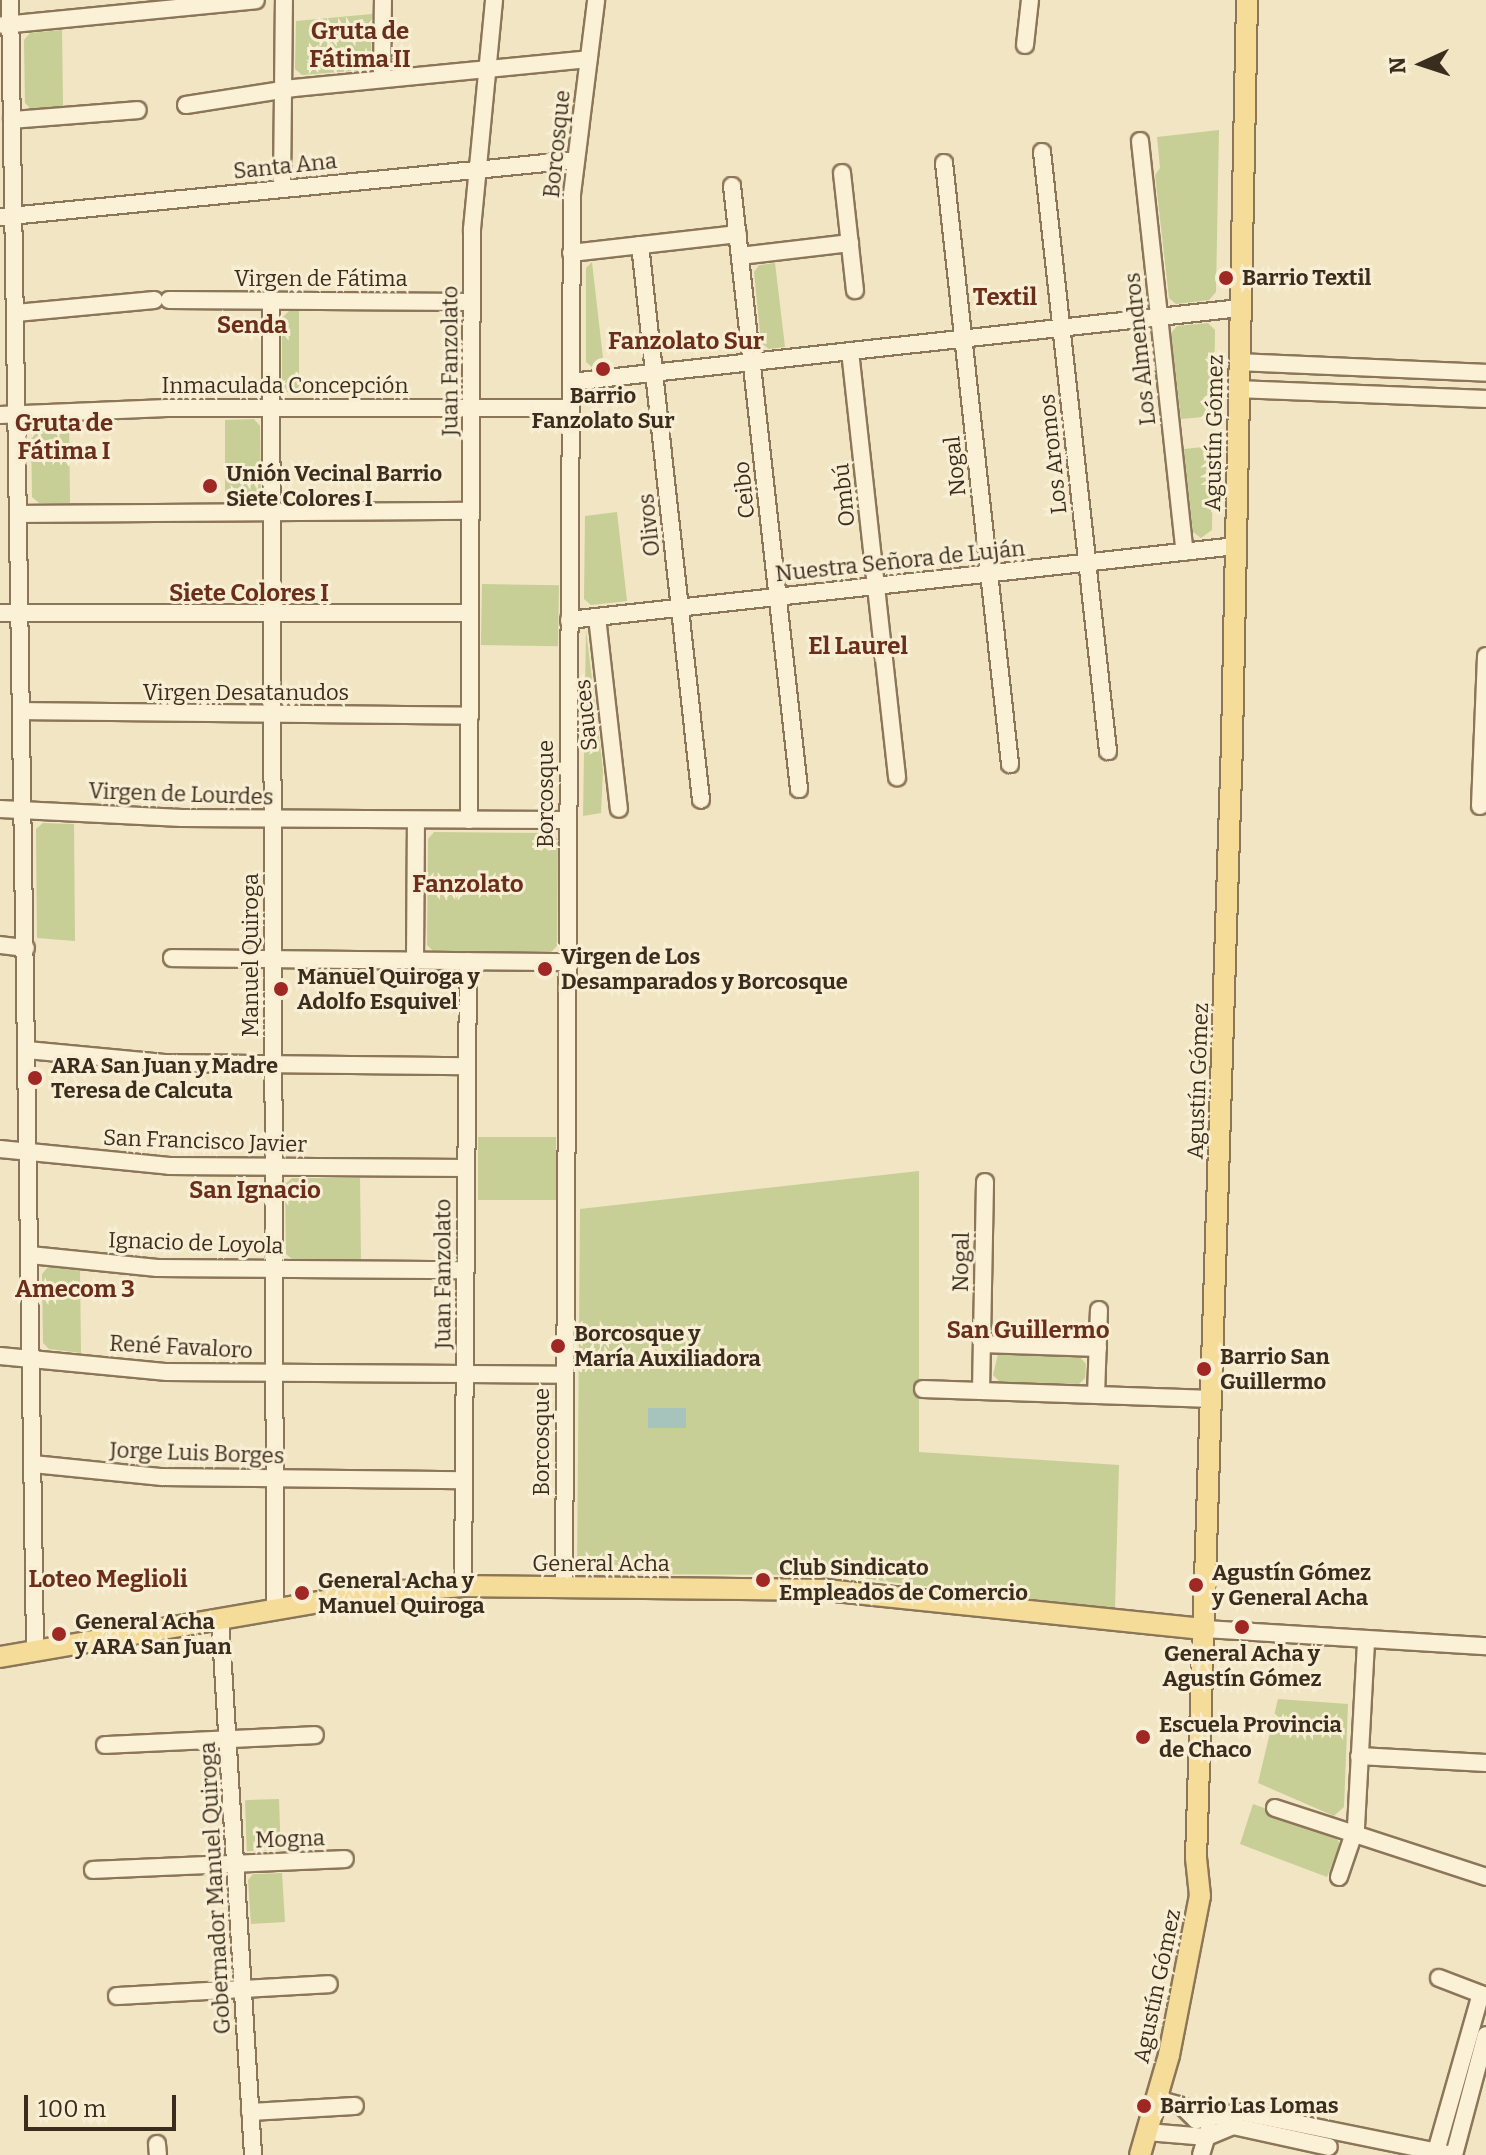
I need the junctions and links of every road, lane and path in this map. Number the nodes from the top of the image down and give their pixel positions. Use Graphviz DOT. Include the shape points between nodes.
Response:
graph roads {
  1 [pos="10,0"];
  2 [pos="256,0"];
  3 [pos="284,0"];
  4 [pos="383,0"];
  5 [pos="494,0"];
  6 [pos="596,0"];
  7 [pos="1030,0"];
  8 [pos="1247,0"];
  9 [pos="5,25"];
  10 [pos="1025,45"];
  11 [pos="589,59"];
  12 [pos="487,69"];
  13 [pos="382,79"];
  14 [pos="283,90"];
  15 [pos="186,105"];
  16 [pos="138,110"];
  17 [pos="12,120"];
  18 [pos="1140,141"];
  19 [pos="1042,152"];
  20 [pos="576,160"];
  21 [pos="944,163"];
  22 [pos="478,169"];
  23 [pos="842,173"];
  24 [pos="732,186"];
  25 [pos="282,187"];
  26 [pos="7,217"];
  27 [pos="738,234"];
  28 [pos="850,243"];
  29 [pos="640,245"];
  30 [pos="571,253"];
  31 [pos="740,256"];
  32 [pos="855,290"];
  33 [pos="271,301"];
  34 [pos="472,302"];
  35 [pos="1240,308"];
  36 [pos="16,313"];
  37 [pos="1159,317"];
  38 [pos="1061,328"];
  39 [pos="963,339"];
  40 [pos="850,351"];
  41 [pos="752,362"];
  42 [pos="1239,362"];
  43 [pos="654,373"];
  44 [pos="1486,373"];
  45 [pos="571,382"];
  46 [pos="1238,389"];
  47 [pos="1486,399"];
  48 [pos="272,408"];
  49 [pos="471,408"];
  50 [pos="570,408"];
  51 [pos="17,414"];
  52 [pos="0,415"];
  53 [pos="471,511"];
  54 [pos="272,512"];
  55 [pos="19,514"];
  56 [pos="1236,546"];
  57 [pos="1185,552"];
  58 [pos="1087,562"];
  59 [pos="989,573"];
  60 [pos="876,586"];
  61 [pos="778,597"];
  62 [pos="680,607"];
  63 [pos="0,613"];
  64 [pos="21,613"];
  65 [pos="470,613"];
  66 [pos="272,614"];
  67 [pos="597,617"];
  68 [pos="569,620"];
  69 [pos="1486,656"];
  70 [pos="22,711"];
  71 [pos="272,715"];
  72 [pos="470,716"];
  73 [pos="1108,751"];
  74 [pos="1010,764"];
  75 [pos="897,777"];
  76 [pos="799,789"];
  77 [pos="701,800"];
  78 [pos="1480,806"];
  79 [pos="0,809"];
  80 [pos="619,809"];
  81 [pos="24,810"];
  82 [pos="273,818"];
  83 [pos="416,820"];
  84 [pos="469,820"];
  85 [pos="568,820"];
  86 [pos="0,945"];
  87 [pos="26,948"];
  88 [pos="172,958"];
  89 [pos="273,959"];
  90 [pos="415,960"];
  91 [pos="468,961"];
  92 [pos="567,962"];
  93 [pos="27,1050"];
  94 [pos="274,1064"];
  95 [pos="467,1066"];
  96 [pos="0,1149"];
  97 [pos="29,1152"];
  98 [pos="274,1167"];
  99 [pos="466,1168"];
  100 [pos="985,1182"];
  101 [pos="30,1255"];
  102 [pos="274,1269"];
  103 [pos="465,1270"];
  104 [pos="1099,1310"];
  105 [pos="982,1344"];
  106 [pos="1098,1348"];
  107 [pos="0,1356"];
  108 [pos="32,1359"];
  109 [pos="274,1373"];
  110 [pos="465,1375"];
  111 [pos="565,1375"];
  112 [pos="923,1389"];
  113 [pos="981,1391"];
  114 [pos="1096,1395"];
  115 [pos="1212,1399"];
  116 [pos="33,1464"];
  117 [pos="275,1478"];
  118 [pos="464,1480"];
  119 [pos="463,1586"];
  120 [pos="564,1589"];
  121 [pos="275,1609"];
  122 [pos="220,1618"];
  123 [pos="1205,1629"];
  124 [pos="1366,1641"];
  125 [pos="1486,1646"];
  126 [pos="35,1650"];
  127 [pos="0,1657"];
  128 [pos="315,1735"];
  129 [pos="228,1739"];
  130 [pos="105,1745"];
  131 [pos="1359,1756"];
  132 [pos="1486,1763"];
  133 [pos="1275,1808"];
  134 [pos="1354,1835"];
  135 [pos="345,1859"];
  136 [pos="236,1864"];
  137 [pos="93,1870"];
  138 [pos="1339,1877"];
  139 [pos="1486,1877"];
  140 [pos="1439,1978"];
  141 [pos="329,1984"];
  142 [pos="243,1988"];
  143 [pos="1483,1995"];
  144 [pos="117,1996"];
  145 [pos="1486,2035"];
  146 [pos="1481,2076"];
  147 [pos="1454,2088"];
  148 [pos="1479,2094"];
  149 [pos="1156,2099"];
  150 [pos="355,2106"];
  151 [pos="250,2112"];
  152 [pos="1209,2116"];
  153 [pos="1147,2132"];
  154 [pos="1207,2137"];
  155 [pos="1330,2145"];
  156 [pos="1444,2154"];
  157 [pos="253,2155"];
  158 [pos="1140,2155"];
  159 [pos="1201,2155"];
  1 -- 9 [label="street"];
  2 -- 9 [label="street"];
  3 -- 14 [label="street"];
  4 -- 13 [label="street"];
  5 -- 12 [label="street, Juan Fanzolato"];
  6 -- 11 [label="street, Borcosque"];
  7 -- 10 [label="street"];
  8 -- 35 [label="main road, Agustín Gómez"];
  9 -- 17 [label="street"];
  11 -- 12 [label="street"];
  11 -- 20 [label="street, Borcosque"];
  12 -- 13 [label="street"];
  12 -- 22 [label="street, Juan Fanzolato"];
  13 -- 14 [label="street"];
  14 -- 15 [label="street"];
  14 -- 25 [label="street"];
  16 -- 17 [label="street"];
  17 -- 26 [label="street"];
  18 -- 37 [label="street, Los Almendros"];
  19 -- 38 [label="street, Los Aromos"];
  20 -- 22 [label="street, Santa Ana"];
  20 -- 30 [label="street, Borcosque"];
  21 -- 39 [label="street, Nogal"];
  22 -- 25 [label="street, Santa Ana"];
  22 -- 34 [label="street, Juan Fanzolato"];
  23 -- 28 [label="street"];
  24 -- 27 [label="street, Ceibo"];
  25 -- 26 [label="street, Santa Ana"];
  26 -- 36 [label="street"];
  27 -- 29 [label="street"];
  27 -- 31 [label="street, Ceibo"];
  28 -- 31 [label="street"];
  28 -- 32 [label="street"];
  29 -- 30 [label="street"];
  29 -- 43 [label="street, Olivos"];
  30 -- 45 [label="street, Borcosque"];
  31 -- 41 [label="street, Ceibo"];
  33 -- 34 [label="street, Virgen de Fátima"];
  33 -- 36 [label="street, Virgen de Fátima" via="162,300"];
  33 -- 48 [label="street, Manuel Quiroga"];
  34 -- 49 [label="street, Juan Fanzolato"];
  35 -- 37 [label="street"];
  35 -- 42 [label="main road, Agustín Gómez"];
  36 -- 51 [label="street"];
  37 -- 38 [label="street"];
  37 -- 57 [label="street, Los Almendros"];
  38 -- 39 [label="street"];
  38 -- 58 [label="street, Los Aromos"];
  39 -- 40 [label="street"];
  39 -- 59 [label="street, Nogal"];
  40 -- 41 [label="street"];
  40 -- 60 [label="street, Ombú"];
  41 -- 43 [label="street"];
  41 -- 61 [label="street, Ceibo"];
  42 -- 44 [label="street"];
  42 -- 46 [label="main road, Agustín Gómez"];
  43 -- 45 [label="street"];
  43 -- 62 [label="street, Olivos"];
  45 -- 50 [label="street, Borcosque"];
  46 -- 47 [label="street"];
  46 -- 56 [label="main road, Agustín Gómez"];
  48 -- 49 [label="street, Inmaculada Concepción"];
  48 -- 51 [label="street, Inmaculada Concepción"];
  48 -- 54 [label="street, Manuel Quiroga"];
  49 -- 50 [label="street, Inmaculada Concepción"];
  49 -- 53 [label="street, Juan Fanzolato"];
  50 -- 68 [label="street, Borcosque"];
  51 -- 52 [label="street, Inmaculada Concepción"];
  51 -- 55 [label="street"];
  53 -- 54 [label="street"];
  53 -- 65 [label="street, Juan Fanzolato"];
  54 -- 55 [label="street"];
  54 -- 66 [label="street, Manuel Quiroga"];
  55 -- 64 [label="street"];
  56 -- 57 [label="street, Nuestra Señora de Luján"];
  56 -- 115 [label="main road, Agustín Gómez"];
  57 -- 58 [label="street, Nuestra Señora de Luján"];
  58 -- 59 [label="street, Nuestra Señora de Luján"];
  58 -- 73 [label="street, Los Aromos"];
  59 -- 60 [label="street, Nuestra Señora de Luján"];
  59 -- 74 [label="street, Nogal"];
  60 -- 61 [label="street, Nuestra Señora de Luján"];
  60 -- 75 [label="street, Ombú"];
  61 -- 62 [label="street, Nuestra Señora de Luján"];
  61 -- 76 [label="street, Ceibo"];
  62 -- 67 [label="street, Nuestra Señora de Luján"];
  62 -- 77 [label="street, Olivos"];
  63 -- 64 [label="street"];
  64 -- 66 [label="street"];
  64 -- 70 [label="street"];
  65 -- 66 [label="street"];
  65 -- 72 [label="street, Juan Fanzolato"];
  66 -- 71 [label="street, Manuel Quiroga"];
  67 -- 68 [label="street, Nuestra Señora de Luján"];
  67 -- 80 [label="street, Sauces"];
  68 -- 85 [label="street, Borcosque"];
  69 -- 78 [label="street"];
  70 -- 71 [label="street, Virgen Desatanudos"];
  70 -- 81 [label="street"];
  71 -- 72 [label="street, Virgen Desatanudos"];
  71 -- 82 [label="street, Manuel Quiroga"];
  72 -- 84 [label="street, Juan Fanzolato"];
  79 -- 81 [label="street, Virgen de Lourdes"];
  81 -- 82 [label="street, Virgen de Lourdes"];
  81 -- 87 [label="street"];
  82 -- 83 [label="street, Virgen de Lourdes"];
  82 -- 89 [label="street, Manuel Quiroga"];
  83 -- 84 [label="street, Virgen de Lourdes"];
  83 -- 90 [label="street"];
  84 -- 85 [label="street, Virgen de Lourdes"];
  85 -- 92 [label="street, Borcosque"];
  86 -- 87 [label="street"];
  87 -- 93 [label="street"];
  88 -- 89 [label="street"];
  89 -- 90 [label="street"];
  89 -- 94 [label="street, Manuel Quiroga"];
  90 -- 91 [label="street"];
  91 -- 92 [label="street"];
  91 -- 95 [label="street, Juan Fanzolato"];
  92 -- 111 [label="street, Borcosque"];
  93 -- 94 [label="street" via="164,1063"];
  93 -- 97 [label="street"];
  94 -- 95 [label="street"];
  94 -- 98 [label="street, Manuel Quiroga"];
  95 -- 99 [label="street, Juan Fanzolato"];
  96 -- 97 [label="street, San Francisco Javier"];
  97 -- 98 [label="street, San Francisco Javier" via="169,1166"];
  97 -- 101 [label="street"];
  98 -- 99 [label="street, San Francisco Javier"];
  98 -- 102 [label="street, Manuel Quiroga"];
  99 -- 103 [label="street, Juan Fanzolato"];
  100 -- 105 [label="street, Nogal"];
  101 -- 102 [label="street, Ignacio de Loyola" via="157,1268"];
  101 -- 108 [label="street"];
  102 -- 103 [label="street, Ignacio de Loyola"];
  102 -- 109 [label="street, Manuel Quiroga"];
  103 -- 110 [label="street, Juan Fanzolato"];
  104 -- 106 [label="street"];
  105 -- 106 [label="street"];
  105 -- 113 [label="street, Nogal"];
  106 -- 114 [label="street"];
  107 -- 108 [label="street, René Favaloro"];
  108 -- 109 [label="street, René Favaloro" via="167,1372"];
  108 -- 116 [label="street"];
  109 -- 110 [label="street, René Favaloro"];
  109 -- 117 [label="street, Manuel Quiroga"];
  110 -- 111 [label="street, René Favaloro"];
  110 -- 118 [label="street, Juan Fanzolato"];
  111 -- 120 [label="street, Borcosque"];
  112 -- 113 [label="street"];
  113 -- 114 [label="street"];
  114 -- 115 [label="street"];
  115 -- 123 [label="main road, Agustín Gómez"];
  116 -- 117 [label="street, Jorge Luis Borges" via="162,1477"];
  116 -- 126 [label="street"];
  117 -- 118 [label="street, Jorge Luis Borges"];
  117 -- 121 [label="street, Manuel Quiroga"];
  118 -- 119 [label="street, Juan Fanzolato"];
  119 -- 120 [label="main road, General Acha"];
  119 -- 121 [label="main road, General Acha"];
  120 -- 123 [label="main road, General Acha" via="826,1590"];
  121 -- 122 [label="main road, General Acha"];
  122 -- 126 [label="main road, General Acha"];
  122 -- 129 [label="street, Gobernador Manuel Quiroga"];
  123 -- 124 [label="street"];
  123 -- 149 [label="main road, Agustín Gómez" via="1196,1858 1200,1896"];
  124 -- 125 [label="street"];
  124 -- 131 [label="street"];
  126 -- 127 [label="main road, General Acha"];
  128 -- 129 [label="street"];
  129 -- 130 [label="street"];
  129 -- 136 [label="street, Gobernador Manuel Quiroga"];
  131 -- 132 [label="street"];
  131 -- 134 [label="street"];
  133 -- 134 [label="street"];
  134 -- 138 [label="street"];
  134 -- 139 [label="street"];
  135 -- 136 [label="street, Mogna"];
  136 -- 137 [label="street, Mogna"];
  136 -- 142 [label="street, Gobernador Manuel Quiroga"];
  140 -- 143 [label="street"];
  141 -- 142 [label="street"];
  142 -- 144 [label="street"];
  142 -- 151 [label="street, Gobernador Manuel Quiroga"];
  143 -- 147 [label="street"];
  145 -- 146 [label="street"];
  146 -- 148 [label="street"];
  147 -- 148 [label="street"];
  147 -- 156 [label="street"];
  148 -- 156 [label="street"];
  149 -- 152 [label="street" via="1182,2106 1196,2120"];
  149 -- 153 [label="main road, Agustín Gómez"];
  150 -- 151 [label="street"];
  151 -- 157 [label="street, Gobernador Manuel Quiroga"];
  152 -- 154 [label="street"];
  152 -- 155 [label="street" via="1241,2112"];
  153 -- 154 [label="street"];
  153 -- 158 [label="main road, Agustín Gómez"];
  154 -- 155 [label="street" via="1233,2126"];
  154 -- 159 [label="street"];
  155 -- 156 [label="street"];
}
